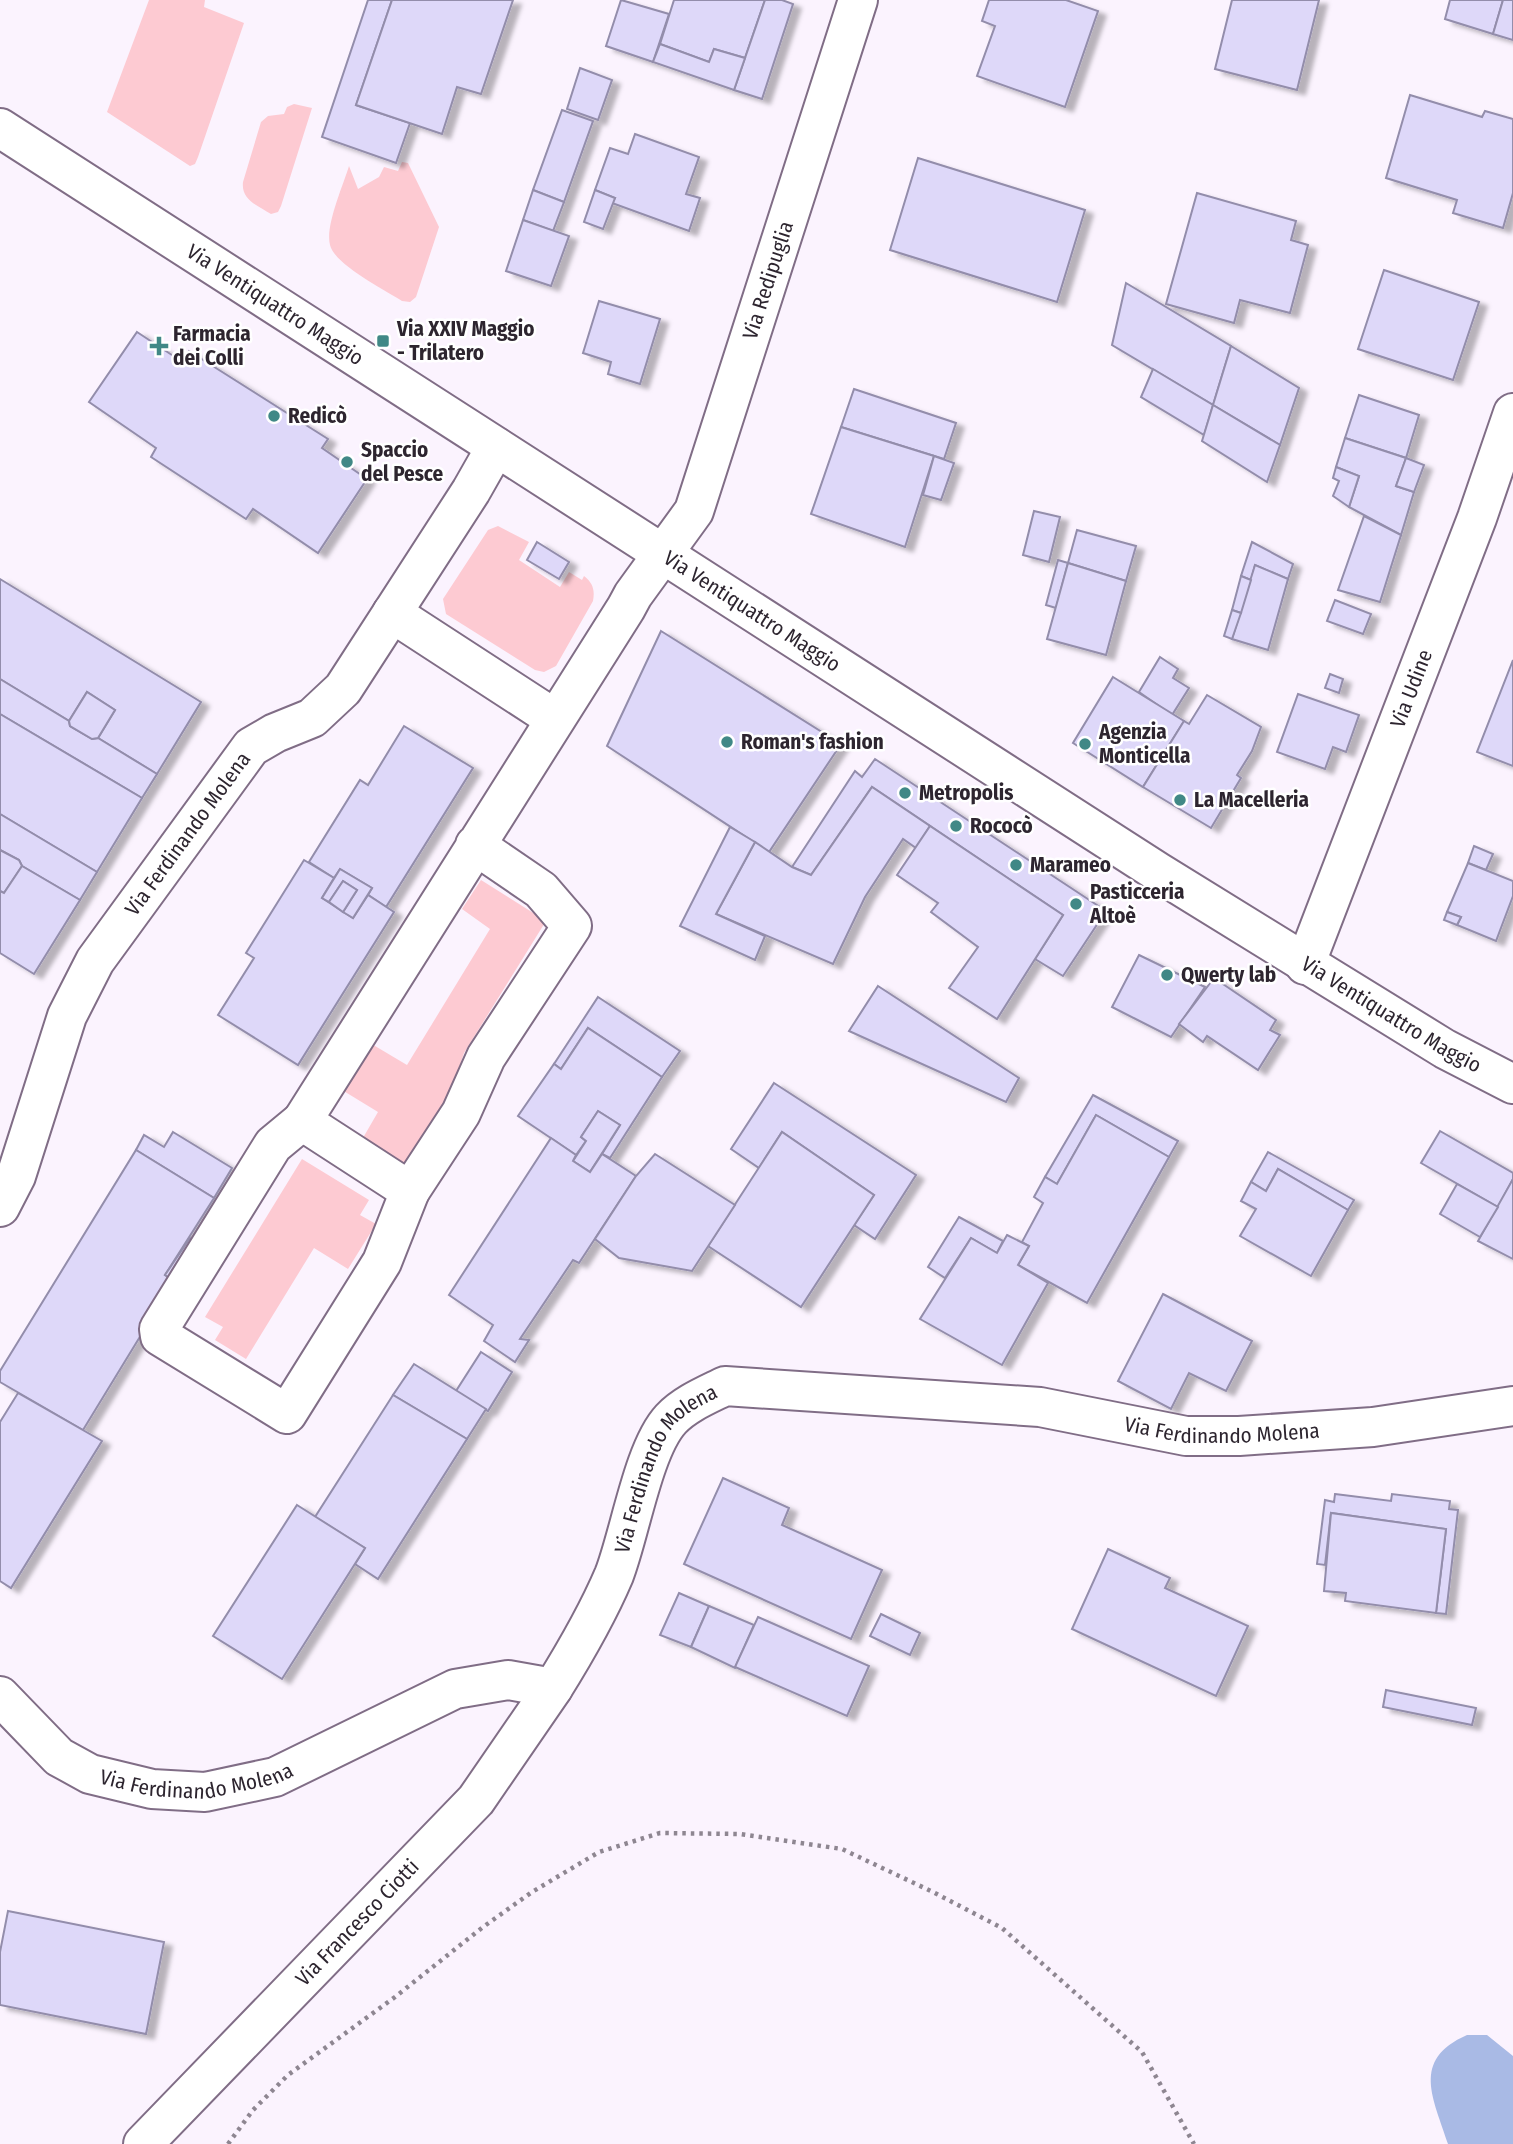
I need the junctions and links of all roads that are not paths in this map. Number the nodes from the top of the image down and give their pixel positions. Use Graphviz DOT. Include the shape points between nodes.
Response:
graph roads {
  1 [pos="858,0"];
  2 [pos="0,128"];
  3 [pos="1513,412"];
  4 [pos="496,447"];
  5 [pos="664,554"];
  6 [pos="392,613"];
  7 [pos="555,719"];
  8 [pos="475,845"];
  9 [pos="1305,965"];
  10 [pos="1513,1084"];
  11 [pos="302,1121"];
  12 [pos="410,1191"];
  13 [pos="0,1207"];
  14 [pos="1513,1406"];
  15 [pos="553,1688"];
  16 [pos="0,1696"];
  17 [pos="143,2144"];
  1 -- 5 [label="street, Via Redipuglia" via="697,503"];
  2 -- 4 [label="street, Via Ventiquattro Maggio"];
  3 -- 9 [label="street, Via Udine" via="1477,518"];
  4 -- 5 [label="street, Via Ventiquattro Maggio"];
  4 -- 6 [label="street, Via Ferdinando Molena"];
  5 -- 7 [label="street, Via Redipuglia"];
  5 -- 9 [label="street, Via Ventiquattro Maggio"];
  6 -- 7 [label="street"];
  6 -- 13 [label="street, Via Ferdinando Molena" via="343,689 312,718 251,747 95,961 67,1016 16,1176"];
  7 -- 8 [label="street, Via Redipuglia"];
  8 -- 11 [label="street, Via Redipuglia"];
  8 -- 12 [label="street" via="541,890 572,926 486,1057 461,1113"];
  9 -- 10 [label="street, Via Ventiquattro Maggio"];
  11 -- 12 [label="street"];
  11 -- 12 [label="street, Via Redipuglia" via="273,1145 159,1329 160,1336 287,1414 382,1262"];
  14 -- 15 [label="street, Via Ferdinando Molena" via="1373,1427 1186,1436 1040,1407 725,1386 670,1419 653,1449 614,1573 589,1631"];
  15 -- 16 [label="street, Via Ferdinando Molena" via="508,1680 455,1689 275,1777 205,1792 152,1789 90,1774 59,1757"];
  15 -- 17 [label="street, Via Francesco Ciotti" via="476,1800"];
}
